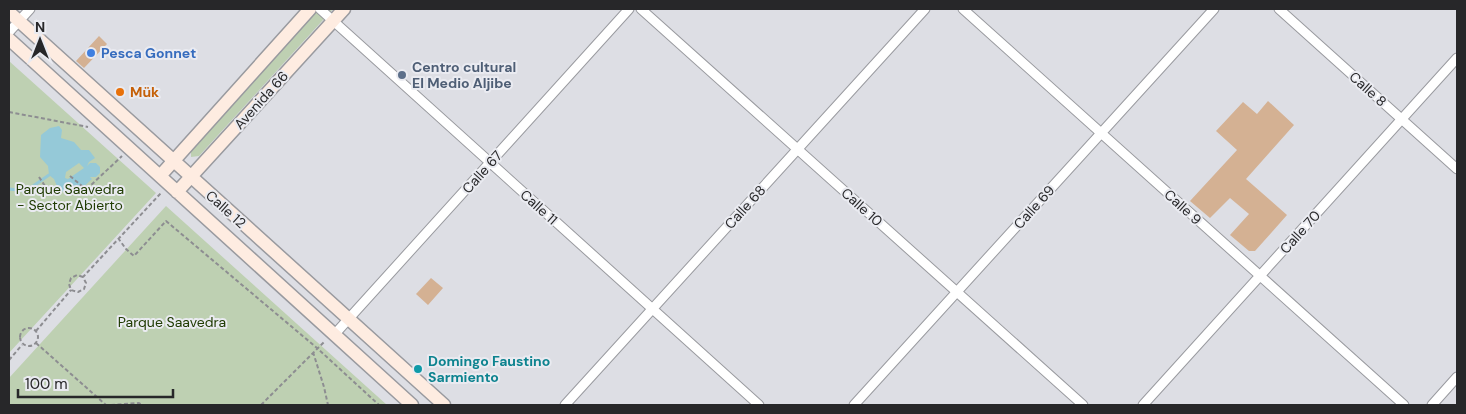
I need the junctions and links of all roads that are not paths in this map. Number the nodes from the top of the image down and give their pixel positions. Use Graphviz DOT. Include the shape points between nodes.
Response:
graph roads {
  1 [pos="30,9"];
  2 [pos="310,9"];
  3 [pos="320,9"];
  4 [pos="344,9"];
  5 [pos="629,9"];
  6 [pos="641,9"];
  7 [pos="925,9"];
  8 [pos="963,9"];
  9 [pos="1214,9"];
  10 [pos="1279,9"];
  11 [pos="9,12"];
  12 [pos="19,21"];
  13 [pos="333,21"];
  14 [pos="9,32"];
  15 [pos="9,39"];
  16 [pos="1457,58"];
  17 [pos="1402,119"];
  18 [pos="1101,133"];
  19 [pos="798,149"];
  20 [pos="173,161"];
  21 [pos="490,163"];
  22 [pos="1457,169"];
  23 [pos="160,176"];
  24 [pos="191,177"];
  25 [pos="177,192"];
  26 [pos="1260,276"];
  27 [pos="957,292"];
  28 [pos="652,309"];
  29 [pos="348,320"];
  30 [pos="331,337"];
  31 [pos="1457,378"];
  32 [pos="412,405"];
  33 [pos="444,405"];
  34 [pos="565,405"];
  35 [pos="759,405"];
  36 [pos="854,405"];
  37 [pos="1083,405"];
  38 [pos="1143,405"];
  39 [pos="1404,405"];
  40 [pos="1432,405"];
  1 -- 12 [label="street"];
  2 -- 20 [label="main road, Avenida 66"];
  3 -- 13 [label="street, Calle 11"];
  4 -- 13 [label="main road, Avenida 66"];
  5 -- 21 [label="street, Calle 67"];
  6 -- 19 [label="street, Calle 10"];
  7 -- 19 [label="street, Calle 68"];
  8 -- 18 [label="street, Calle 9"];
  9 -- 18 [label="street, Calle 69"];
  10 -- 17 [label="street, Calle 8"];
  11 -- 12 [label="main road, Calle 12"];
  12 -- 14 [label="street"];
  12 -- 20 [label="main road, Calle 12"];
  13 -- 21 [label="street, Calle 11"];
  13 -- 24 [label="main road, Avenida 66"];
  15 -- 23 [label="main road, Calle 12"];
  16 -- 17 [label="street, Calle 70"];
  17 -- 22 [label="street, Calle 8"];
  17 -- 26 [label="street, Calle 70"];
  18 -- 26 [label="street, Calle 9"];
  18 -- 27 [label="street, Calle 69"];
  19 -- 27 [label="street, Calle 10"];
  19 -- 28 [label="street, Calle 68"];
  20 -- 23 [label="main road, Avenida 66"];
  20 -- 24 [label="main road, Calle 12"];
  21 -- 28 [label="street, Calle 11"];
  21 -- 29 [label="street, Calle 67"];
  23 -- 25 [label="main road, Calle 12"];
  24 -- 25 [label="main road, Avenida 66"];
  24 -- 29 [label="main road, Calle 12"];
  25 -- 30 [label="main road, Calle 12"];
  26 -- 38 [label="street, Calle 70"];
  26 -- 39 [label="street, Calle 9"];
  27 -- 36 [label="street, Calle 69"];
  27 -- 37 [label="street, Calle 10"];
  28 -- 34 [label="street, Calle 68"];
  28 -- 35 [label="street, Calle 11"];
  29 -- 30 [label="street, Calle 67"];
  29 -- 33 [label="main road, Calle 12"];
  30 -- 32 [label="main road, Calle 12"];
  31 -- 40 [label="street"];
}
